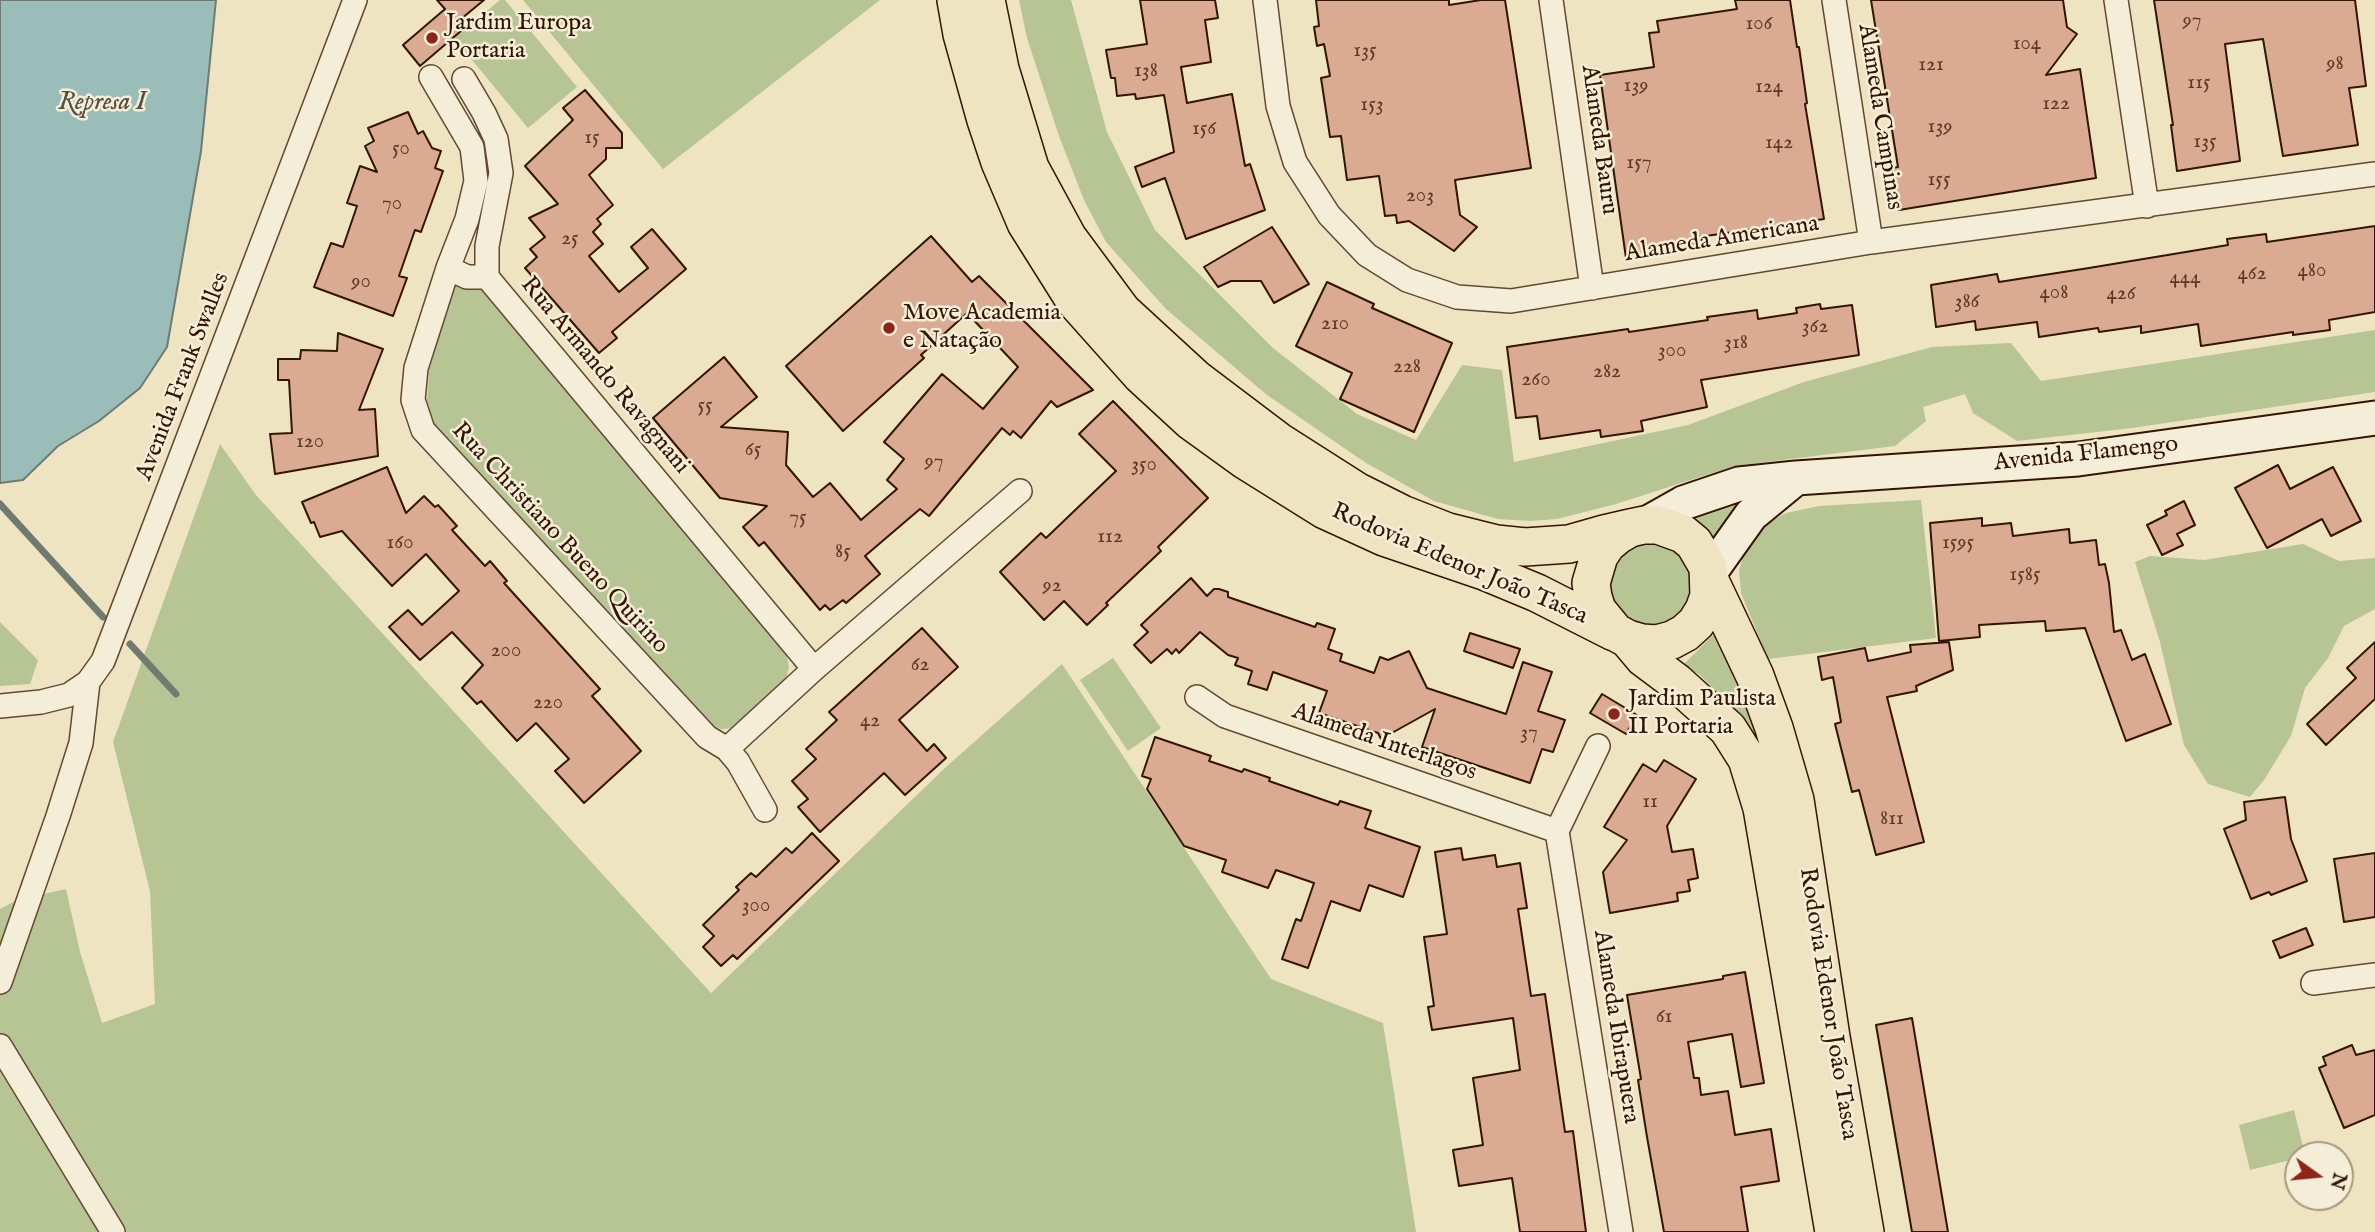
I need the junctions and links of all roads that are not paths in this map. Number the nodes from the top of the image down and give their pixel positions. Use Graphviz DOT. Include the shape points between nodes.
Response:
graph roads {
  1 [pos="355,0"];
  2 [pos="956,0"];
  3 [pos="986,0"];
  4 [pos="1265,0"];
  5 [pos="1551,0"];
  6 [pos="1834,0"];
  7 [pos="2116,0"];
  8 [pos="431,77"];
  9 [pos="464,79"];
  10 [pos="2375,174"];
  11 [pos="2147,206"];
  12 [pos="1871,242"];
  13 [pos="448,268"];
  14 [pos="487,278"];
  15 [pos="1592,288"];
  16 [pos="2375,418"];
  17 [pos="1796,478"];
  18 [pos="1020,491"];
  19 [pos="1637,527"];
  20 [pos="1709,577"];
  21 [pos="1621,636"];
  22 [pos="814,669"];
  23 [pos="88,682"];
  24 [pos="1197,697"];
  25 [pos="0,706"];
  26 [pos="1598,746"];
  27 [pos="727,749"];
  28 [pos="765,810"];
  29 [pos="1558,831"];
  30 [pos="2375,975"];
  31 [pos="0,982"];
  32 [pos="2313,984"];
  33 [pos="0,1046"];
  34 [pos="113,1232"];
  35 [pos="1621,1232"];
  36 [pos="1834,1232"];
  37 [pos="1865,1232"];
  1 -- 23 [label="street, Avenida Frank Swalles" via="103,661"];
  2 -- 21 [label="main road, Rodovia Edenor João Tasca" via="986,120 1026,223 1075,301 1141,375 1191,421 1325,510 1384,537 1537,593"];
  3 -- 19 [label="main road, Rodovia Edenor João Tasca" via="1000,69 1030,167 1068,239 1122,311 1196,379 1278,441 1358,492 1448,532 1525,547 1569,544"];
  4 -- 15 [label="street, Alameda Americana" via="1278,106 1295,162 1329,215 1367,256 1407,280 1457,297 1511,301"];
  5 -- 15 [label="street, Alameda Bauru"];
  6 -- 12 [label="street, Alameda Campinas"];
  7 -- 11 [label="street"];
  8 -- 13 [label="street" via="472,146 476,181"];
  9 -- 14 [label="street, Rua Armando Ravagnani" via="496,139 501,173 487,246"];
  10 -- 11 [label="street, Alameda Americana"];
  11 -- 12 [label="street, Alameda Americana"];
  12 -- 15 [label="street, Alameda Americana"];
  13 -- 14 [label="street" via="467,277"];
  13 -- 27 [label="street, Rua Christiano Bueno Quirino" via="416,368 413,400 423,430 707,737"];
  14 -- 22 [label="street, Rua Armando Ravagnani"];
  16 -- 17 [label="street, Avenida Flamengo" via="2078,459"];
  17 -- 19 [label="street, Avenida Flamengo" via="1739,484 1683,503"];
  17 -- 20 [label="street" via="1751,515"];
  18 -- 22 [label="street"];
  19 -- 20 [label="main road" via="1658,525 1683,534 1702,554"];
  19 -- 21 [label="main road" via="1607,544 1591,583 1597,610"];
  20 -- 21 [label="main road" via="1704,610 1685,633 1657,643"];
  20 -- 37 [label="main road, Rodovia Edenor João Tasca" via="1755,676 1795,800"];
  21 -- 36 [label="main road, Rodovia Edenor João Tasca" via="1728,729 1747,759 1762,808"];
  22 -- 27 [label="street"];
  23 -- 25 [label="street" via="69,695"];
  23 -- 31 [label="street" via="81,743"];
  24 -- 29 [label="street, Alameda Interlagos" via="1225,716"];
  26 -- 29 [label="street"];
  27 -- 28 [label="street, Rua Christiano Bueno Quirino"];
  29 -- 35 [label="street, Alameda Ibirapuera"];
  30 -- 32 [label="street"];
  33 -- 34 [label="street"];
}
